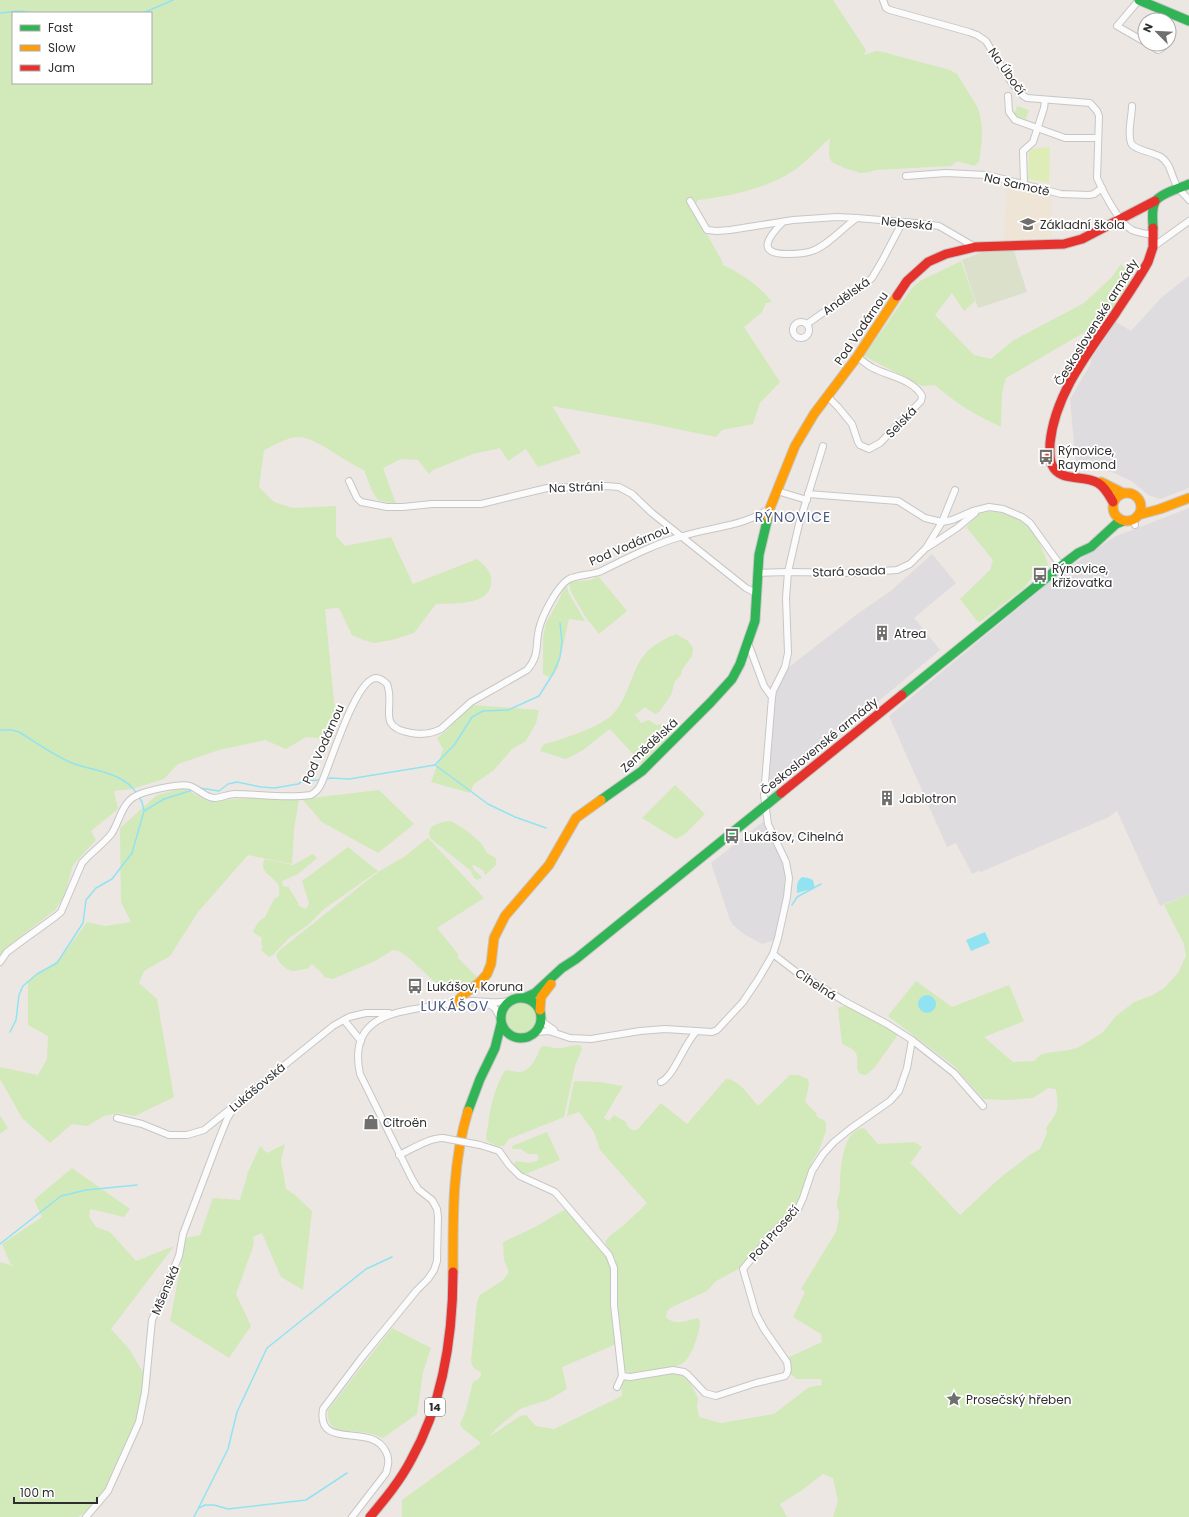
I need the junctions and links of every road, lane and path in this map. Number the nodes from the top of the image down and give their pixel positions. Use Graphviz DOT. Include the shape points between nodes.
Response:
graph roads {
  1 [pos="883,0"];
  2 [pos="1139,0"];
  3 [pos="1160,12"];
  4 [pos="1177,19"];
  5 [pos="1189,21"];
  6 [pos="1137,37"];
  7 [pos="1008,96"];
  8 [pos="1045,100"];
  9 [pos="1132,106"];
  10 [pos="1038,128"];
  11 [pos="1098,138"];
  12 [pos="906,176"];
  13 [pos="1024,184"];
  14 [pos="1189,184"];
  15 [pos="1102,188"];
  16 [pos="1178,188"];
  17 [pos="1189,199"];
  18 [pos="690,201"];
  19 [pos="1155,201"];
  20 [pos="857,218"];
  21 [pos="1121,220"];
  22 [pos="1189,221"];
  23 [pos="783,222"];
  24 [pos="902,223"];
  25 [pos="1154,235"];
  26 [pos="975,247"];
  27 [pos="1153,247"];
  28 [pos="807,324"];
  29 [pos="857,357"];
  30 [pos="827,396"];
  31 [pos="824,446"];
  32 [pos="349,481"];
  33 [pos="1096,482"];
  34 [pos="955,490"];
  35 [pos="777,491"];
  36 [pos="1123,493"];
  37 [pos="807,497"];
  38 [pos="1189,498"];
  39 [pos="1113,502"];
  40 [pos="1140,502"];
  41 [pos="1167,506"];
  42 [pos="770,508"];
  43 [pos="981,509"];
  44 [pos="1113,512"];
  45 [pos="1136,520"];
  46 [pos="1123,521"];
  47 [pos="942,522"];
  48 [pos="682,536"];
  49 [pos="926,548"];
  50 [pos="1078,553"];
  51 [pos="1061,566"];
  52 [pos="788,572"];
  53 [pos="758,573"];
  54 [pos="756,593"];
  55 [pos="748,643"];
  56 [pos="772,696"];
  57 [pos="766,804"];
  58 [pos="773,954"];
  59 [pos="576,959"];
  60 [pos="0,962"];
  61 [pos="524,998"];
  62 [pos="509,1001"];
  63 [pos="483,1002"];
  64 [pos="456,1003"];
  65 [pos="392,1013"];
  66 [pos="540,1013"];
  67 [pos="344,1020"];
  68 [pos="501,1020"];
  69 [pos="535,1032"];
  70 [pos="696,1032"];
  71 [pos="560,1034"];
  72 [pos="515,1037"];
  73 [pos="912,1040"];
  74 [pos="361,1041"];
  75 [pos="486,1066"];
  76 [pos="661,1082"];
  77 [pos="236,1106"];
  78 [pos="983,1106"];
  79 [pos="117,1118"];
  80 [pos="399,1156"];
  81 [pos="622,1376"];
  82 [pos="617,1387"];
  83 [pos="86,1517"];
  84 [pos="352,1517"];
  85 [pos="370,1517"];
  1 -- 8 [label="street, Na Úbočí" via="886,8 890,10 977,35 986,41 1014,86 1022,94 1029,99"];
  2 -- 3 [label="street"];
  2 -- 6 [label="street" via="1117,26"];
  4 -- 5 [label="street"];
  7 -- 10 [label="street" via="1009,112 1012,117"];
  8 -- 10 [label="street"];
  8 -- 11 [label="street, Na Úbočí" via="1090,103 1099,116"];
  9 -- 16 [label="street" via="1131,144 1165,160"];
  10 -- 11 [label="street" via="1066,138"];
  10 -- 13 [label="street" via="1033,143 1023,151"];
  11 -- 15 [label="street, Na Úbočí" via="1097,178"];
  12 -- 13 [label="street, Na Samotě" via="946,173 987,175"];
  13 -- 15 [label="street, Na Samotě" via="1061,194 1089,195"];
  14 -- 16 [label="street"];
  15 -- 21 [label="street, Na Úbočí"];
  16 -- 17 [label="street"];
  16 -- 19 [label="street"];
  18 -- 23 [label="street, Nebeská" via="706,230 730,230"];
  19 -- 21 [label="street, Pod Vodárnou"];
  19 -- 25 [label="street, Československé armády"];
  20 -- 23 [label="street, Nebeská" via="837,217"];
  20 -- 23 [label="street" via="827,243 802,254 780,254 769,249 768,238"];
  20 -- 24 [label="street, Nebeská"];
  21 -- 25 [label="street" via="1133,230"];
  21 -- 26 [label="street, Pod Vodárnou" via="1082,239 1064,244"];
  22 -- 27 [label="street"];
  24 -- 26 [label="street, Nebeská" via="939,226"];
  24 -- 28 [label="street, Andělská" via="872,278"];
  25 -- 27 [label="street, Československé armády"];
  26 -- 29 [label="street, Pod Vodárnou" via="946,254 918,270 907,281"];
  27 -- 33 [label="street, Československé armády" via="1144,270 1063,396 1052,429 1050,453 1052,465 1056,470 1065,476"];
  29 -- 30 [label="street, Pod Vodárnou"];
  29 -- 30 [label="street, Selská" via="872,368 919,389 921,401 880,443 868,449 860,445 852,424"];
  30 -- 35 [label="street, Pod Vodárnou" via="795,446"];
  31 -- 37 [label="street"];
  32 -- 48 [label="street, Na Stráni" via="361,502 387,507 481,504 547,488 619,487 632,494"];
  33 -- 36 [label="street, Československé armády"];
  33 -- 39 [label="street" via="1106,490"];
  34 -- 47 [label="street, Stará osada"];
  35 -- 37 [label="street"];
  35 -- 42 [label="street, Pod Vodárnou"];
  36 -- 39 [label="street"];
  36 -- 40 [label="street" via="1134,494"];
  37 -- 47 [label="street" via="898,501 925,518"];
  37 -- 52 [label="street"];
  38 -- 41 [label="street"];
  39 -- 44 [label="street"];
  40 -- 41 [label="street"];
  40 -- 45 [label="street" via="1141,509"];
  41 -- 45 [label="street"];
  42 -- 48 [label="street, Pod Vodárnou" via="747,520"];
  42 -- 53 [label="street, Zemědělská" via="762,540"];
  43 -- 47 [label="street"];
  43 -- 49 [label="street, Stará osada"];
  43 -- 51 [label="street" via="1003,509 1022,517 1030,523"];
  44 -- 46 [label="street"];
  44 -- 50 [label="street, Československé armády" via="1105,527"];
  45 -- 46 [label="street"];
  46 -- 50 [label="street, Československé armády" via="1116,524 1091,547"];
  47 -- 49 [label="street, Stará osada"];
  48 -- 54 [label="street, Na Stráni" via="746,588"];
  48 -- 60 [label="street, Pod Vodárnou" via="599,572 568,580 561,586 542,618 536,657 527,670 471,702 441,730 429,734 395,728 390,720 387,684 380,679 372,680 362,690 352,707 321,784 311,795 234,794 216,798 190,786 177,785 133,797 111,833 82,863 61,912 7,952"];
  49 -- 52 [label="street, Stará osada" via="910,564 897,570 855,573"];
  50 -- 51 [label="street, Československé armády"];
  51 -- 57 [label="street, Československé armády"];
  52 -- 53 [label="street, Stará osada"];
  52 -- 56 [label="street" via="788,654"];
  53 -- 54 [label="street, Zemědělská"];
  54 -- 55 [label="street, Zemědělská" via="755,622"];
  55 -- 56 [label="street" via="764,686"];
  55 -- 64 [label="street, Zemědělská" via="732,679 711,702 642,771 576,818 551,862 508,911 500,924 494,936 488,973"];
  56 -- 57 [label="street" via="765,765"];
  57 -- 58 [label="street" via="768,824 786,862 789,878"];
  57 -- 59 [label="street, Československé armády"];
  58 -- 70 [label="street" via="743,1002 717,1030"];
  58 -- 73 [label="street, Cihelná" via="795,971"];
  59 -- 61 [label="street, Československé armády"];
  59 -- 66 [label="street, Československé armády" via="544,992 541,997"];
  61 -- 62 [label="street, Československé armády"];
  61 -- 66 [label="street" via="534,1002"];
  62 -- 63 [label="street, Československé armády"];
  62 -- 68 [label="street, 14" via="503,1008"];
  63 -- 64 [label="street, Československé armády"];
  63 -- 68 [label="street" via="494,1007"];
  64 -- 65 [label="street, Československé armády"];
  65 -- 67 [label="street, Lukášovská" via="366,1014"];
  65 -- 74 [label="street, Československé armády" via="373,1024"];
  66 -- 69 [label="street, Československé armády" via="540,1025"];
  66 -- 71 [label="street" via="547,1026"];
  67 -- 74 [label="street"];
  67 -- 77 [label="street, Lukášovská" via="284,1064"];
  68 -- 72 [label="street" via="506,1032"];
  68 -- 75 [label="street, 14" via="500,1034"];
  69 -- 71 [label="street"];
  69 -- 72 [label="street, 14" via="526,1038"];
  70 -- 71 [label="street" via="665,1029 591,1039 570,1038"];
  70 -- 76 [label="street" via="670,1074"];
  72 -- 75 [label="street, 14" via="501,1045"];
  73 -- 78 [label="street, Cihelná" via="954,1073"];
  73 -- 81 [label="street, Pod Prosečí" via="899,1091 890,1101 834,1142 812,1171 798,1209 772,1234 743,1270 756,1314 787,1362 787,1374 716,1396 705,1393 688,1375 676,1370"];
  74 -- 80 [label="street, Československé armády" via="357,1056 360,1074"];
  75 -- 85 [label="street, 14" via="464,1124 456,1168 450,1332 444,1377 437,1402 415,1454 388,1497"];
  77 -- 79 [label="street, Lukášovská" via="204,1130 187,1135 169,1135 142,1124"];
  77 -- 83 [label="street, Mšenská" via="217,1144 183,1234 179,1256 152,1320 145,1392 139,1422 108,1491"];
  80 -- 81 [label="street, bridge" via="438,1138 494,1148 520,1176 555,1192 609,1255 614,1268 614,1305"];
  80 -- 84 [label="street, Československé armády" via="418,1189 434,1204 438,1217 437,1260 428,1279 402,1307 322,1409 323,1426 331,1432 343,1436 372,1438 382,1445 388,1455 388,1467 382,1480"];
  81 -- 82 [label="street"];
}
